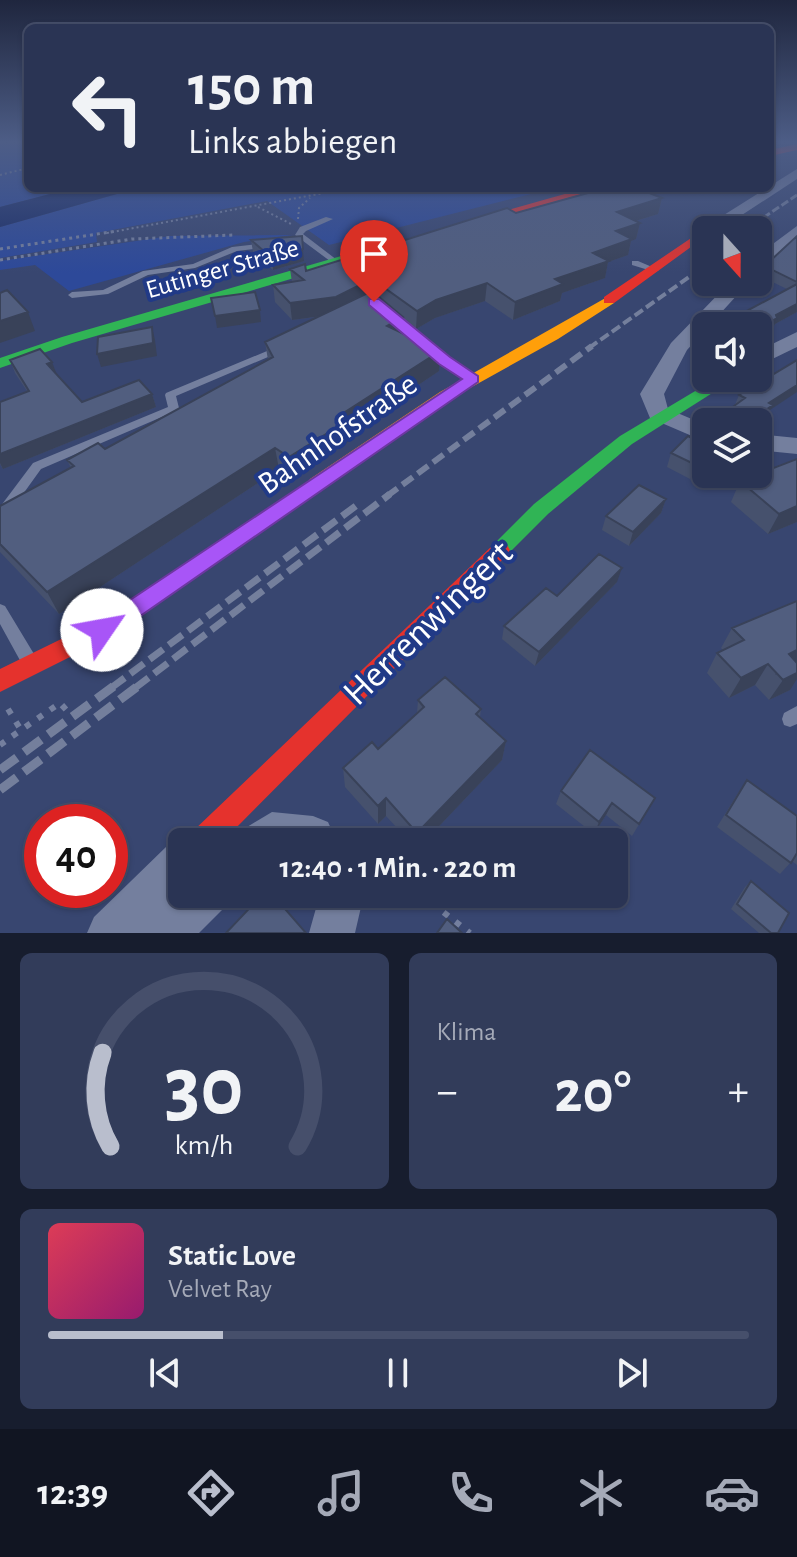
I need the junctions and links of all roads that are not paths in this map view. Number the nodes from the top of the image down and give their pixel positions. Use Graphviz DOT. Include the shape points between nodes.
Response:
graph roads {
  1 [pos="584,192"];
  2 [pos="768,192"];
  3 [pos="730,216"];
  4 [pos="329,219"];
  5 [pos="797,231"];
  6 [pos="440,232"];
  7 [pos="692,242"];
  8 [pos="282,244"];
  9 [pos="379,249"];
  10 [pos="772,252"];
  11 [pos="334,262"];
  12 [pos="635,263"];
  13 [pos="655,270"];
  14 [pos="72,295"];
  15 [pos="727,296"];
  16 [pos="386,312"];
  17 [pos="797,338"];
  18 [pos="287,346"];
  19 [pos="772,352"];
  20 [pos="0,363"];
  21 [pos="473,379"];
  22 [pos="704,392"];
  23 [pos="663,416"];
  24 [pos="692,428"];
  25 [pos="772,443"];
  26 [pos="797,446"];
  27 [pos="0,516"];
  28 [pos="0,610"];
  29 [pos="32,666"];
  30 [pos="0,681"];
  31 [pos="216,828"];
  32 [pos="168,875"];
  33 [pos="193,908"];
  34 [pos="338,908"];
  35 [pos="124,919"];
  36 [pos="332,933"];
  1 -- 6 [label="street"];
  2 -- 3 [label="street, Bahnhofstraße"];
  4 -- 11 [label="lane" via="299,235 300,241"];
  5 -- 10 [label="street"];
  7 -- 13 [label="street, Bahnhofstraße"];
  8 -- 14 [label="lane" via="235,249 195,266 146,273 105,292"];
  9 -- 11 [label="street, Eutinger Straße"];
  11 -- 20 [label="street, Eutinger Straße"];
  12 -- 13 [label="lane"];
  13 -- 21 [label="street, Bahnhofstraße" via="553,336"];
  15 -- 23 [label="street" via="678,347 652,394"];
  16 -- 21 [label="lane"];
  17 -- 19 [label="street"];
  18 -- 27 [label="lane" via="170,395 174,408 37,466"];
  21 -- 29 [label="street, Bahnhofstraße" via="148,601"];
  22 -- 23 [label="street, Herrenwingert"];
  23 -- 24 [label="street"];
  23 -- 31 [label="street, Herrenwingert" via="541,509"];
  25 -- 26 [label="street"];
  28 -- 29 [label="lane"];
  29 -- 30 [label="street, Bahnhofstraße"];
  32 -- 35 [label="street"];
  33 -- 35 [label="street" via="172,928"];
  34 -- 36 [label="street"];
}
